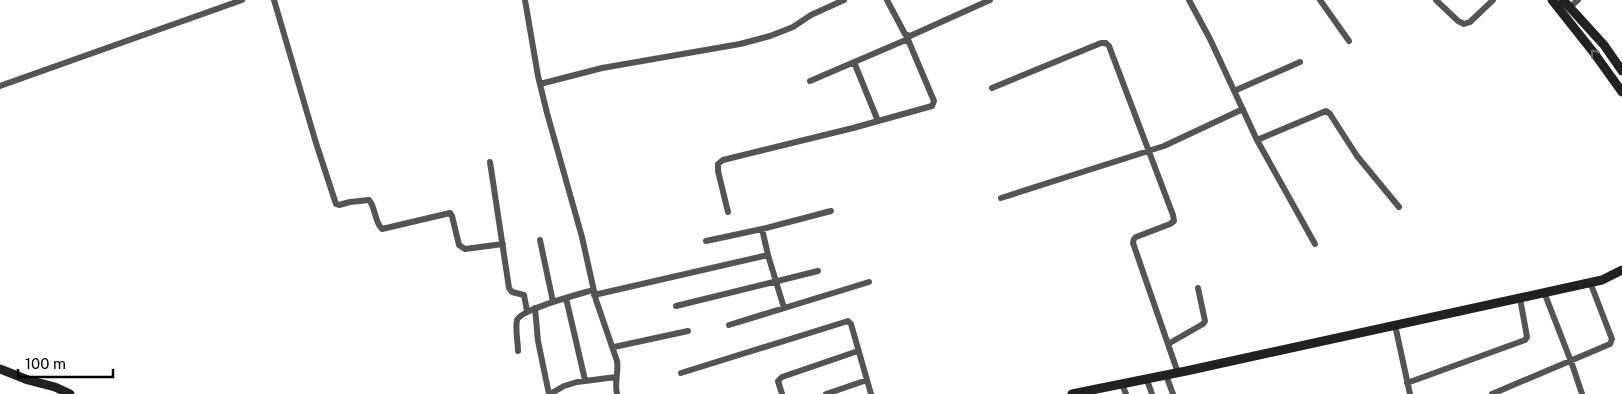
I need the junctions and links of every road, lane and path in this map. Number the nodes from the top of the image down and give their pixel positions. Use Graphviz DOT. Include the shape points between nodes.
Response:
graph roads {
  1 [pos="242,0"];
  2 [pos="274,0"];
  3 [pos="525,0"];
  4 [pos="844,0"];
  5 [pos="887,0"];
  6 [pos="990,0"];
  7 [pos="1189,0"];
  8 [pos="1320,0"];
  9 [pos="1436,0"];
  10 [pos="1494,0"];
  11 [pos="1552,0"];
  12 [pos="1578,0"];
  13 [pos="1566,4"];
  14 [pos="907,37"];
  15 [pos="1348,41"];
  16 [pos="854,62"];
  17 [pos="1300,62"];
  18 [pos="1622,71"];
  19 [pos="810,81"];
  20 [pos="540,84"];
  21 [pos="0,86"];
  22 [pos="992,88"];
  23 [pos="1234,91"];
  24 [pos="1622,92"];
  25 [pos="1243,109"];
  26 [pos="878,121"];
  27 [pos="1257,140"];
  28 [pos="1149,151"];
  29 [pos="490,162"];
  30 [pos="1001,198"];
  31 [pos="1399,207"];
  32 [pos="831,211"];
  33 [pos="728,212"];
  34 [pos="762,229"];
  35 [pos="540,240"];
  36 [pos="706,241"];
  37 [pos="503,244"];
  38 [pos="1315,244"];
  39 [pos="768,255"];
  40 [pos="1622,270"];
  41 [pos="818,271"];
  42 [pos="776,281"];
  43 [pos="869,282"];
  44 [pos="1590,282"];
  45 [pos="1198,288"];
  46 [pos="594,292"];
  47 [pos="1544,292"];
  48 [pos="566,298"];
  49 [pos="1520,298"];
  50 [pos="553,302"];
  51 [pos="676,306"];
  52 [pos="535,308"];
  53 [pos="784,308"];
  54 [pos="527,311"];
  55 [pos="729,325"];
  56 [pos="1394,325"];
  57 [pos="688,331"];
  58 [pos="1168,344"];
  59 [pos="614,347"];
  60 [pos="518,351"];
  61 [pos="858,351"];
  62 [pos="1571,360"];
  63 [pos="0,369"];
  64 [pos="681,372"];
  65 [pos="1178,373"];
  66 [pos="1166,375"];
  67 [pos="616,377"];
  68 [pos="585,380"];
  69 [pos="867,380"];
  70 [pos="1147,380"];
  71 [pos="1407,383"];
  72 [pos="1122,384"];
  73 [pos="1103,391"];
  74 [pos="1078,393"];
  75 [pos="70,394"];
  76 [pos="550,394"];
  77 [pos="617,394"];
  78 [pos="782,394"];
  79 [pos="826,394"];
  80 [pos="871,394"];
  81 [pos="1126,394"];
  82 [pos="1152,394"];
  83 [pos="1174,394"];
  84 [pos="1410,394"];
  85 [pos="1492,394"];
  86 [pos="1582,394"];
  1 -- 21 [label="street"];
  2 -- 37 [label="street" via="336,204 369,200 378,225 383,229 450,213 462,248"];
  3 -- 20 [label="street"];
  4 -- 20 [label="street" via="793,27 755,40 588,71"];
  5 -- 14 [label="street"];
  6 -- 14 [label="street"];
  7 -- 23 [label="street"];
  8 -- 15 [label="street"];
  9 -- 10 [label="street" via="1464,24"];
  24 -- 11 [label="street, one-way"];
  12 -- 13 [label="street"];
  13 -- 18 [label="street" via="1604,45"];
  14 -- 16 [label="street"];
  14 -- 26 [label="street" via="934,103 930,107"];
  16 -- 19 [label="street"];
  16 -- 26 [label="street"];
  17 -- 23 [label="street"];
  20 -- 46 [label="street"];
  22 -- 28 [label="street" via="1106,43"];
  23 -- 25 [label="street"];
  25 -- 27 [label="street"];
  25 -- 28 [label="street"];
  26 -- 33 [label="street" via="722,160 718,171"];
  27 -- 31 [label="street" via="1326,111 1364,166"];
  27 -- 38 [label="street"];
  28 -- 30 [label="street"];
  28 -- 58 [label="street" via="1174,221 1136,237 1132,243"];
  29 -- 37 [label="street"];
  32 -- 34 [label="street"];
  34 -- 36 [label="street"];
  34 -- 39 [label="street"];
  35 -- 50 [label="street"];
  37 -- 54 [label="street" via="510,288 512,292 524,295"];
  39 -- 42 [label="street"];
  39 -- 46 [label="street"];
  40 -- 44 [label="street"];
  41 -- 42 [label="street"];
  42 -- 51 [label="street"];
  42 -- 53 [label="street"];
  43 -- 53 [label="street"];
  44 -- 47 [label="street"];
  44 -- 62 [label="street" via="1612,339 1608,346"];
  45 -- 58 [label="street" via="1205,321"];
  46 -- 48 [label="street"];
  46 -- 59 [label="street"];
  47 -- 49 [label="street"];
  47 -- 62 [label="street"];
  48 -- 50 [label="street"];
  48 -- 68 [label="street"];
  49 -- 56 [label="street"];
  49 -- 71 [label="street" via="1525,340"];
  50 -- 52 [label="street"];
  52 -- 54 [label="street"];
  52 -- 76 [label="street" via="538,341"];
  53 -- 55 [label="street"];
  54 -- 60 [label="street" via="517,321"];
  56 -- 65 [label="street"];
  56 -- 71 [label="street"];
  57 -- 59 [label="street"];
  58 -- 65 [label="street"];
  59 -- 67 [label="street" via="618,367"];
  61 -- 64 [label="street" via="847,322"];
  61 -- 69 [label="street"];
  61 -- 78 [label="street" via="782,377 778,381"];
  62 -- 85 [label="street"];
  62 -- 86 [label="street"];
  63 -- 75 [label="street"];
  65 -- 66 [label="street"];
  66 -- 70 [label="street"];
  66 -- 83 [label="street"];
  67 -- 68 [label="street"];
  67 -- 77 [label="street"];
  68 -- 76 [label="street"];
  69 -- 79 [label="street"];
  69 -- 80 [label="street"];
  70 -- 72 [label="street"];
  70 -- 82 [label="street"];
  71 -- 84 [label="street"];
  72 -- 73 [label="street"];
  72 -- 81 [label="street"];
  73 -- 74 [label="street"];
}
